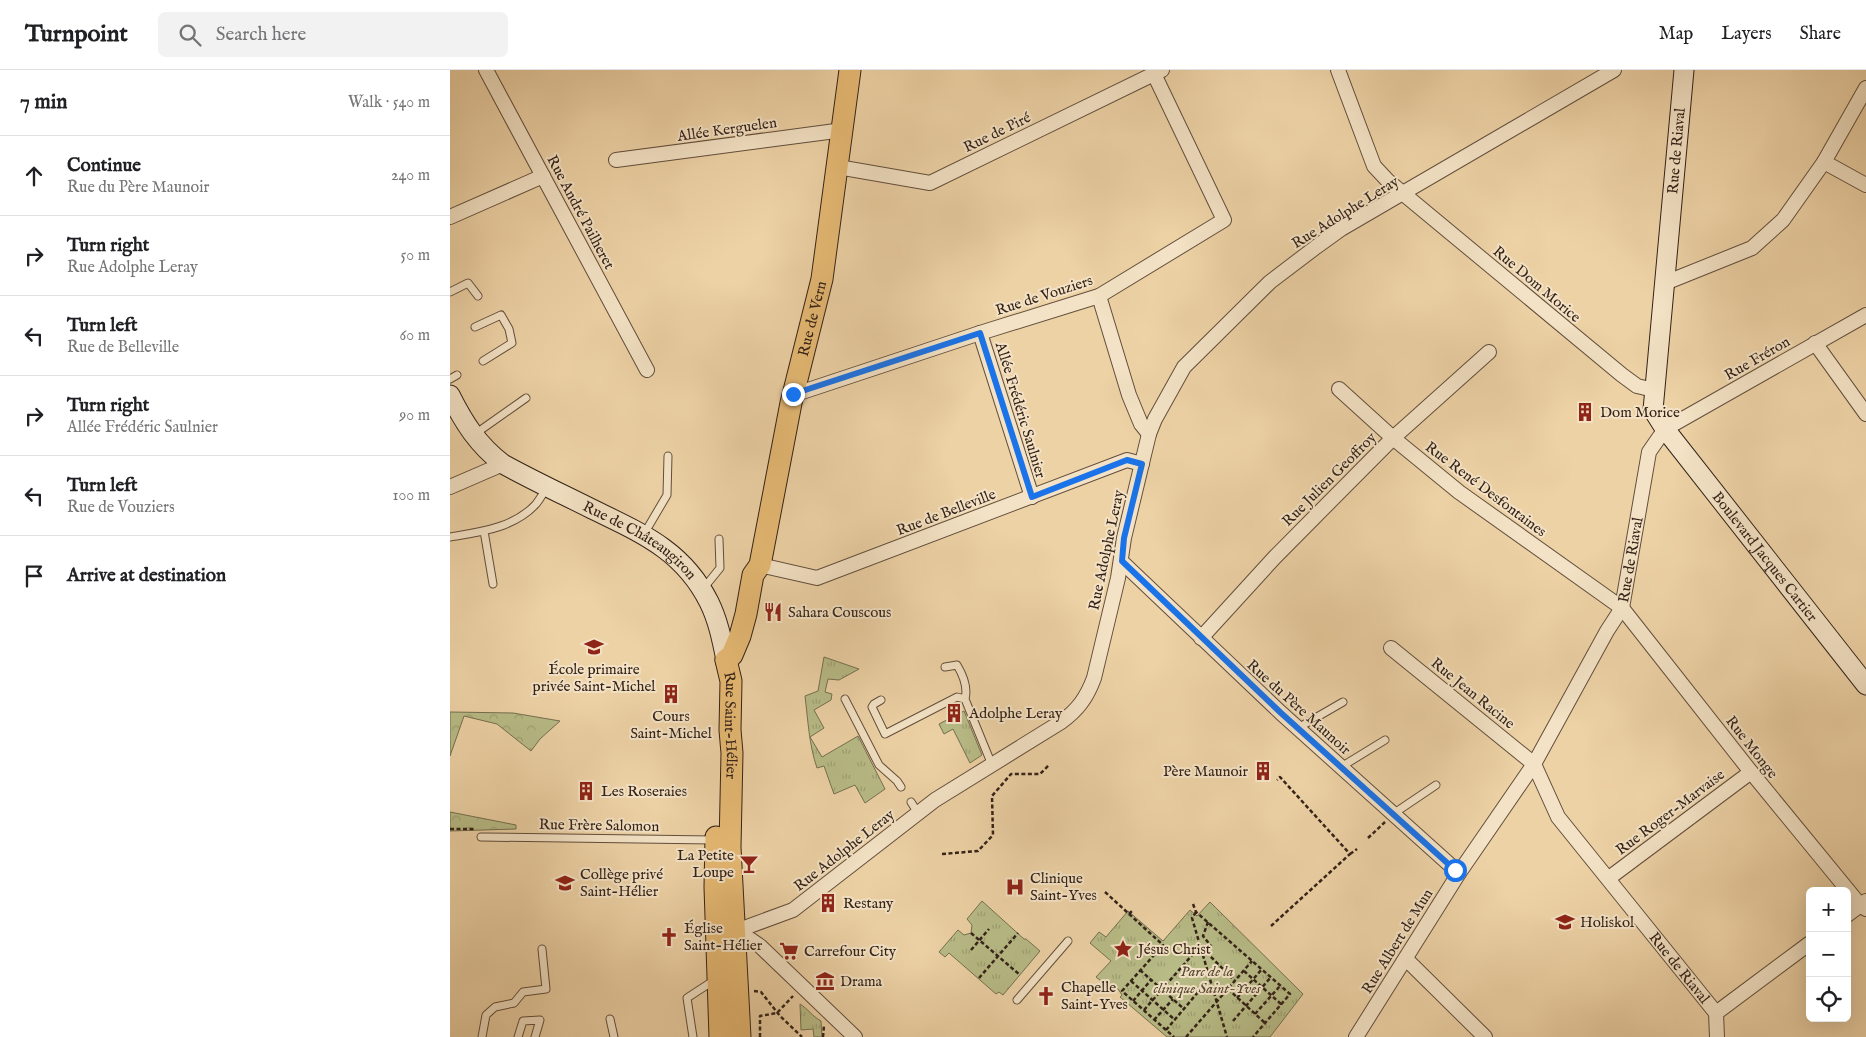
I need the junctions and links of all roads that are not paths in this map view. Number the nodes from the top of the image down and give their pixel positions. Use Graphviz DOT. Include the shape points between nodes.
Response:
graph roads {
  1 [pos="486,70"];
  2 [pos="850,70"];
  3 [pos="1338,70"];
  4 [pos="1614,70"];
  5 [pos="1684,70"];
  6 [pos="1158,72"];
  7 [pos="1866,88"];
  8 [pos="843,130"];
  9 [pos="616,160"];
  10 [pos="1824,162"];
  11 [pos="838,167"];
  12 [pos="543,176"];
  13 [pos="1866,185"];
  14 [pos="1403,194"];
  15 [pos="450,217"];
  16 [pos="1665,283"];
  17 [pos="450,292"];
  18 [pos="478,296"];
  19 [pos="1099,296"];
  20 [pos="1866,314"];
  21 [pos="475,327"];
  22 [pos="980,333"];
  23 [pos="1816,343"];
  24 [pos="1489,352"];
  25 [pos="483,361"];
  26 [pos="646,370"];
  27 [pos="1338,389"];
  28 [pos="1654,390"];
  29 [pos="793,394"];
  30 [pos="450,395"];
  31 [pos="526,398"];
  32 [pos="1866,414"];
  33 [pos="1664,429"];
  34 [pos="1150,434"];
  35 [pos="473,436"];
  36 [pos="1393,438"];
  37 [pos="668,456"];
  38 [pos="503,464"];
  39 [pos="1142,464"];
  40 [pos="450,487"];
  41 [pos="547,487"];
  42 [pos="1032,497"];
  43 [pos="484,531"];
  44 [pos="644,534"];
  45 [pos="450,537"];
  46 [pos="719,539"];
  47 [pos="1122,561"];
  48 [pos="760,565"];
  49 [pos="493,584"];
  50 [pos="702,590"];
  51 [pos="1622,608"];
  52 [pos="1201,638"];
  53 [pos="1391,648"];
  54 [pos="726,660"];
  55 [pos="944,667"];
  56 [pos="1866,685"];
  57 [pos="845,699"];
  58 [pos="965,699"];
  59 [pos="881,700"];
  60 [pos="1343,702"];
  61 [pos="1298,728"];
  62 [pos="1385,740"];
  63 [pos="732,753"];
  64 [pos="1534,764"];
  65 [pos="992,765"];
  66 [pos="1341,767"];
  67 [pos="1751,772"];
  68 [pos="1436,784"];
  69 [pos="901,787"];
  70 [pos="1393,814"];
  71 [pos="481,837"];
  72 [pos="716,840"];
  73 [pos="1459,873"];
  74 [pos="1609,878"];
  75 [pos="1864,905"];
  76 [pos="1851,913"];
  77 [pos="726,929"];
  78 [pos="1068,941"];
  79 [pos="1806,946"];
  80 [pos="542,949"];
  81 [pos="1406,959"];
  82 [pos="718,973"];
  83 [pos="1017,1000"];
  84 [pos="1716,1013"];
  85 [pos="610,1020"];
  86 [pos="721,1033"];
  87 [pos="482,1037"];
  88 [pos="518,1037"];
  89 [pos="535,1037"];
  90 [pos="614,1037"];
  91 [pos="692,1037"];
  92 [pos="740,1037"];
  93 [pos="855,1037"];
  94 [pos="1356,1037"];
  95 [pos="1485,1037"];
  96 [pos="1717,1037"];
  1 -- 12 [label="street, Rue André Pailheret"];
  2 -- 8 [label="main road, Rue de Vern"];
  3 -- 14 [label="street, Rue Dom Morice" via="1374,166"];
  4 -- 14 [label="street, Rue Adolphe Leray"];
  5 -- 16 [label="street, Rue de Riaval"];
  6 -- 11 [label="street, Rue de Piré" via="930,183"];
  6 -- 19 [label="street, Rue de Vouziers" via="1224,220"];
  7 -- 10 [label="street"];
  8 -- 9 [label="street, Allée Kerguelen"];
  8 -- 11 [label="main road, Rue de Vern"];
  10 -- 13 [label="street"];
  10 -- 16 [label="street" via="1783,220 1752,248"];
  11 -- 29 [label="main road, Rue de Vern" via="822,279"];
  12 -- 15 [label="street"];
  12 -- 26 [label="street, Rue André Pailheret"];
  14 -- 28 [label="street, Rue Dom Morice" via="1636,386"];
  14 -- 34 [label="street, Rue Adolphe Leray" via="1341,229 1260,291 1184,367"];
  16 -- 28 [label="street, Rue de Riaval"];
  17 -- 18 [label="lane" via="468,284"];
  19 -- 22 [label="street, Rue de Vouziers"];
  19 -- 34 [label="street" via="1129,395 1141,424"];
  20 -- 23 [label="street, Rue Fréron"];
  21 -- 25 [label="lane" via="501,316 512,344"];
  22 -- 29 [label="street, Rue de Vouziers"];
  22 -- 42 [label="street, Allée Frédéric Saulnier"];
  23 -- 32 [label="street"];
  23 -- 33 [label="street, Rue Fréron"];
  24 -- 36 [label="street, Rue Julien Geoffroy"];
  27 -- 36 [label="street, Rue René Desfontaines"];
  28 -- 33 [label="street, Rue de Riaval" via="1652,410"];
  29 -- 48 [label="main road, Rue de Vern"];
  30 -- 35 [label="street, Rue de Châteaugiron" via="458,416"];
  31 -- 35 [label="lane"];
  33 -- 51 [label="street, Rue de Riaval" via="1649,452"];
  33 -- 56 [label="street, Boulevard Jacques Cartier"];
  34 -- 39 [label="street, Rue Adolphe Leray"];
  35 -- 38 [label="street, Rue de Châteaugiron"];
  36 -- 51 [label="street, Rue René Desfontaines" via="1459,492"];
  36 -- 52 [label="street, Rue Julien Geoffroy" via="1275,557"];
  37 -- 44 [label="lane" via="667,494"];
  38 -- 40 [label="street"];
  38 -- 41 [label="street, Rue de Châteaugiron"];
  39 -- 42 [label="street, Rue de Belleville" via="1127,460"];
  39 -- 47 [label="street, Rue Adolphe Leray" via="1124,538"];
  41 -- 43 [label="lane" via="536,504 519,518"];
  41 -- 44 [label="street, Rue de Châteaugiron"];
  42 -- 48 [label="street, Rue de Belleville" via="817,578"];
  43 -- 45 [label="lane"];
  43 -- 49 [label="lane"];
  44 -- 50 [label="street, Rue de Châteaugiron" via="670,552"];
  46 -- 50 [label="lane" via="720,568"];
  47 -- 52 [label="street, Rue du Père Maunoir"];
  47 -- 65 [label="street, Rue Adolphe Leray" via="1094,678 1084,699 1068,717"];
  48 -- 54 [label="main road, Rue de Vern" via="753,575 740,636 732,655"];
  48 -- 63 [label="main road, Rue de Vern" via="764,578 741,675"];
  50 -- 54 [label="street, Rue de Châteaugiron" via="718,622"];
  51 -- 64 [label="street, Rue de Riaval"];
  51 -- 67 [label="street, Rue Monge"];
  52 -- 61 [label="street, Rue du Père Maunoir"];
  53 -- 64 [label="street, Rue Jean Racine"];
  54 -- 63 [label="main road, Rue Saint-Hélier" via="731,682"];
  54 -- 72 [label="main road, Rue Saint-Hélier" via="720,692"];
  55 -- 58 [label="lane" via="957,665 967,692"];
  57 -- 69 [label="lane" via="879,765"];
  58 -- 59 [label="lane" via="957,697 885,734 872,708"];
  58 -- 65 [label="lane"];
  60 -- 61 [label="lane"];
  61 -- 66 [label="street, Rue du Père Maunoir"];
  62 -- 66 [label="lane"];
  63 -- 77 [label="main road, Rue Saint-Hélier"];
  64 -- 73 [label="street, Rue Albert de Mun"];
  64 -- 74 [label="street, Rue de Riaval" via="1558,816"];
  65 -- 77 [label="street, Rue Adolphe Leray" via="935,800 915,808 855,862 793,910 744,928"];
  66 -- 70 [label="street, Rue du Père Maunoir"];
  67 -- 74 [label="street, Rue Roger-Marvaise"];
  67 -- 75 [label="street, Rue Monge"];
  68 -- 70 [label="lane"];
  70 -- 73 [label="street, Rue du Père Maunoir"];
  71 -- 72 [label="lane, Rue Frère Salomon"];
  72 -- 77 [label="main road, Rue Saint-Hélier"];
  73 -- 81 [label="street, Rue Albert de Mun"];
  74 -- 84 [label="street, Rue de Riaval"];
  75 -- 76 [label="street"];
  77 -- 82 [label="main road, Rue Saint-Hélier"];
  77 -- 92 [label="main road, Rue Saint-Hélier" via="738,991"];
  77 -- 93 [label="street" via="760,946"];
  78 -- 83 [label="lane"];
  79 -- 84 [label="street"];
  80 -- 87 [label="lane" via="546,989 523,992 514,1003 495,1007 486,1015"];
  81 -- 94 [label="street, Rue Albert de Mun"];
  81 -- 95 [label="street"];
  82 -- 86 [label="main road, Rue Saint-Hélier"];
  82 -- 91 [label="lane" via="710,983 687,998"];
  84 -- 96 [label="street, Rue de Riaval"];
  85 -- 90 [label="lane"];
  88 -- 89 [label="lane" via="523,1021 540,1020"];
}
